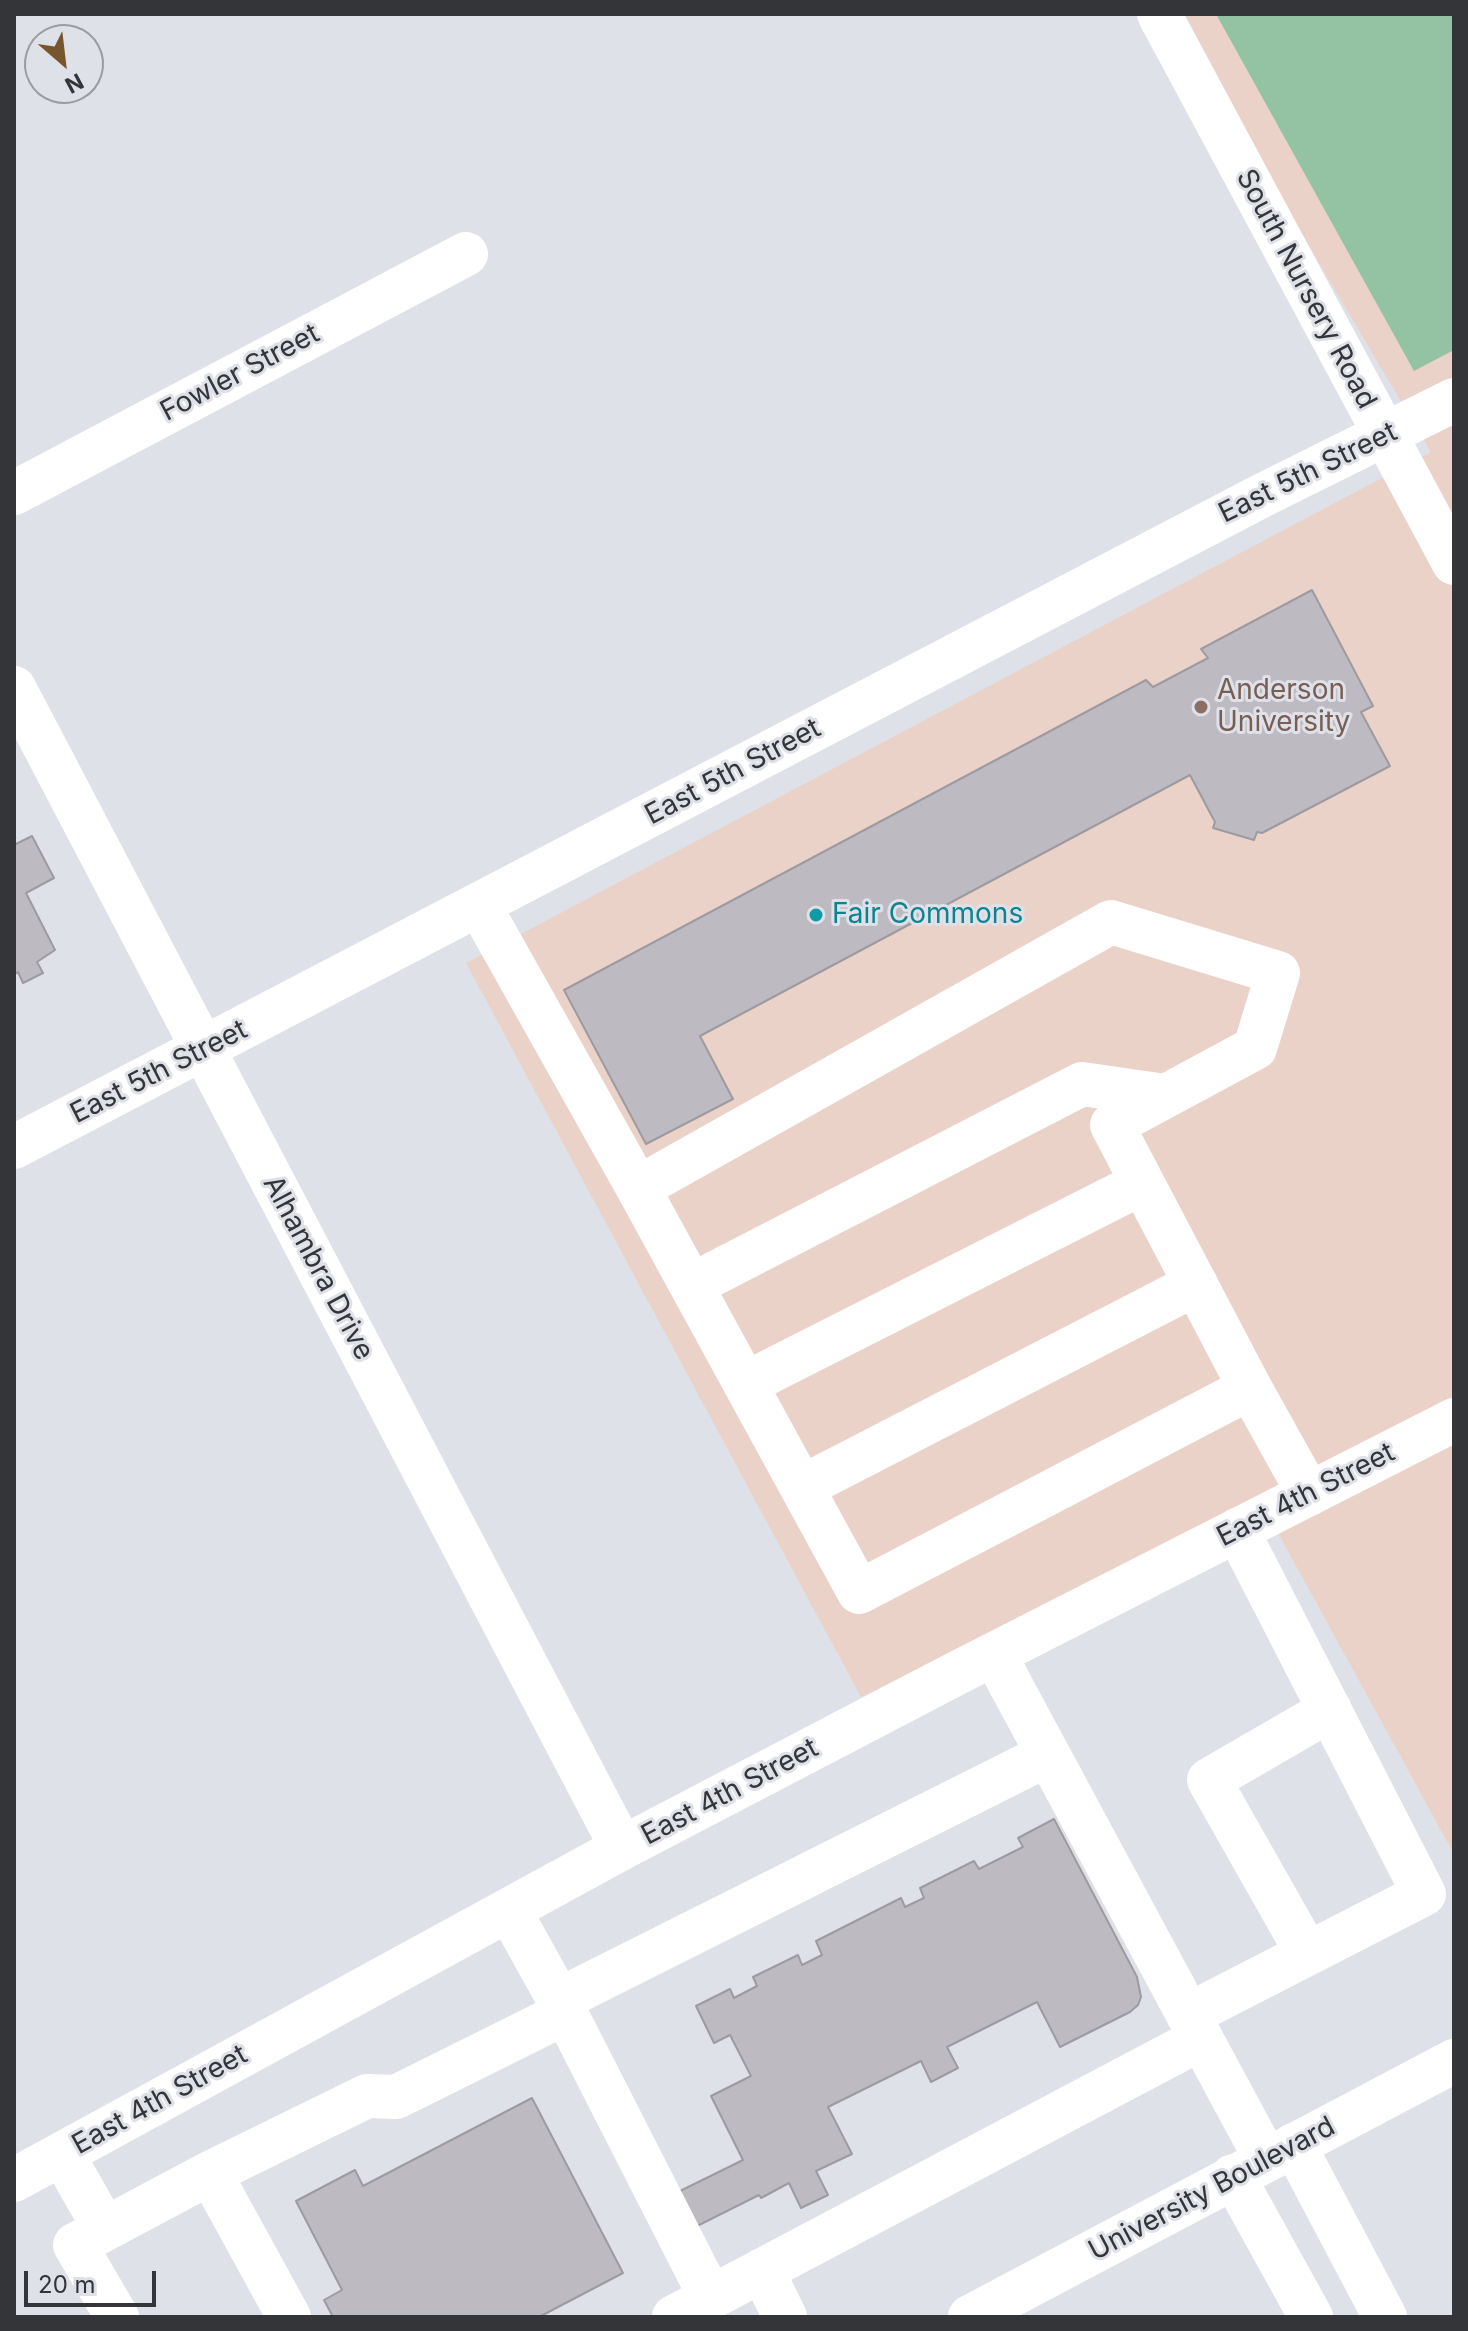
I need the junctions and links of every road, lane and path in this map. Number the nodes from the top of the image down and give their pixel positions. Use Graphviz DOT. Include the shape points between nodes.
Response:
graph roads {
  1 [pos="1159,14"];
  2 [pos="466,254"];
  3 [pos="1454,400"];
  4 [pos="1385,435"];
  5 [pos="14,493"];
  6 [pos="1454,563"];
  7 [pos="14,688"];
  8 [pos="479,905"];
  9 [pos="204,1049"];
  10 [pos="1165,1096"];
  11 [pos="14,1147"];
  12 [pos="1142,1183"];
  13 [pos="638,1188"];
  14 [pos="1196,1284"];
  15 [pos="692,1285"];
  16 [pos="745,1384"];
  17 [pos="1250,1388"];
  18 [pos="1454,1420"];
  19 [pos="802,1487"];
  20 [pos="1309,1494"];
  21 [pos="1237,1530"];
  22 [pos="994,1654"];
  23 [pos="1330,1710"];
  24 [pos="1047,1755"];
  25 [pos="622,1848"];
  26 [pos="509,1910"];
  27 [pos="1307,1953"];
  28 [pos="562,2006"];
  29 [pos="1194,2027"];
  30 [pos="1454,2061"];
  31 [pos="62,2154"];
  32 [pos="1264,2160"];
  33 [pos="210,2173"];
  34 [pos="14,2180"];
  35 [pos="105,2229"];
  36 [pos="762,2270"];
  37 [pos="692,2307"];
  38 [pos="117,2317"];
  39 [pos="289,2317"];
  40 [pos="785,2317"];
  41 [pos="970,2317"];
  42 [pos="1311,2317"];
  43 [pos="1385,2317"];
  1 -- 4 [label="street, South Nursery Road"];
  2 -- 5 [label="street, Fowler Street"];
  3 -- 4 [label="street, East 5th Street"];
  4 -- 6 [label="street, South Nursery Road"];
  4 -- 8 [label="street, East 5th Street"];
  7 -- 9 [label="street, Alhambra Drive"];
  8 -- 9 [label="street, East 5th Street"];
  8 -- 13 [label="street"];
  9 -- 11 [label="street, East 5th Street"];
  9 -- 25 [label="street, Alhambra Drive"];
  10 -- 12 [label="street" via="1112,1125"];
  10 -- 13 [label="street" via="1255,1048 1278,973 1111,922"];
  10 -- 15 [label="street" via="1082,1084"];
  12 -- 14 [label="street"];
  12 -- 16 [label="street"];
  13 -- 15 [label="street"];
  14 -- 17 [label="street"];
  14 -- 19 [label="street"];
  15 -- 16 [label="street"];
  16 -- 19 [label="street"];
  17 -- 19 [label="street" via="859,1592"];
  17 -- 20 [label="street"];
  18 -- 20 [label="street, East 4th Street"];
  20 -- 21 [label="street, East 4th Street"];
  21 -- 22 [label="street, East 4th Street"];
  21 -- 23 [label="street"];
  22 -- 24 [label="street"];
  22 -- 25 [label="street, East 4th Street"];
  23 -- 27 [label="street" via="1424,1894"];
  23 -- 27 [label="street" via="1209,1780"];
  24 -- 28 [label="street"];
  24 -- 29 [label="street"];
  25 -- 26 [label="street, East 4th Street"];
  26 -- 28 [label="street"];
  26 -- 31 [label="street, East 4th Street"];
  27 -- 29 [label="street"];
  28 -- 33 [label="street" via="396,2097 367,2096"];
  28 -- 37 [label="street"];
  29 -- 32 [label="street"];
  29 -- 36 [label="street"];
  30 -- 32 [label="street, University Boulevard"];
  31 -- 34 [label="street, East 4th Street"];
  31 -- 35 [label="street"];
  32 -- 41 [label="street, University Boulevard"];
  32 -- 42 [label="street"];
  32 -- 43 [label="street"];
  33 -- 35 [label="street"];
  33 -- 39 [label="street"];
  35 -- 38 [label="street" via="75,2245"];
  36 -- 37 [label="street"];
  36 -- 40 [label="street"];
}
